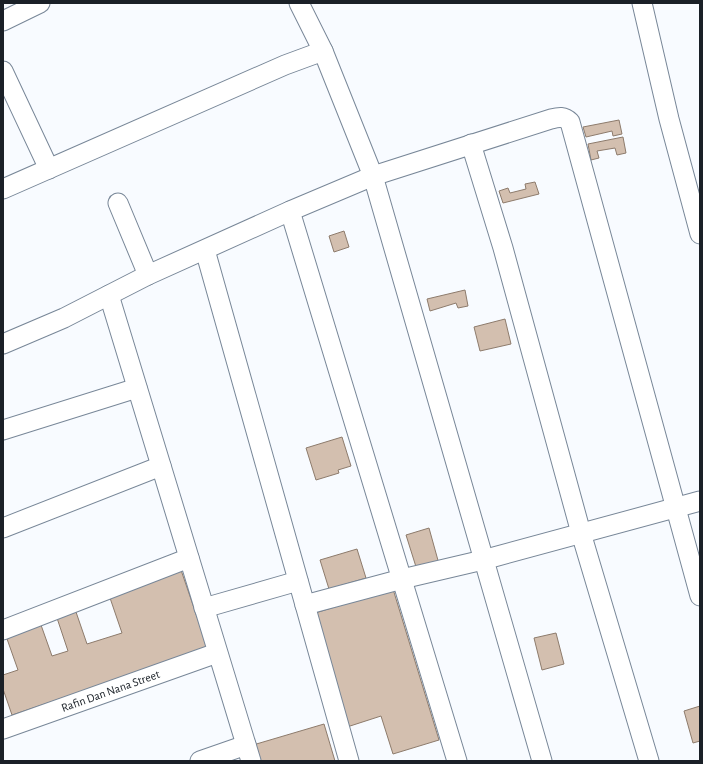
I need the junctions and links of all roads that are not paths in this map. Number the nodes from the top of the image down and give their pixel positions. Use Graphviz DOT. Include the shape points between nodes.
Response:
graph roads {
  1 [pos="40,3"];
  2 [pos="299,3"];
  3 [pos="642,3"];
  4 [pos="3,21"];
  5 [pos="323,51"];
  6 [pos="3,71"];
  7 [pos="471,144"];
  8 [pos="49,169"];
  9 [pos="373,176"];
  10 [pos="3,189"];
  11 [pos="118,203"];
  12 [pos="290,211"];
  13 [pos="700,234"];
  14 [pos="205,250"];
  15 [pos="148,275"];
  16 [pos="109,295"];
  17 [pos="3,344"];
  18 [pos="138,388"];
  19 [pos="3,430"];
  20 [pos="161,466"];
  21 [pos="700,501"];
  22 [pos="675,506"];
  23 [pos="3,528"];
  24 [pos="582,533"];
  25 [pos="189,558"];
  26 [pos="483,560"];
  27 [pos="402,579"];
  28 [pos="298,581"];
  29 [pos="700,596"];
  30 [pos="305,606"];
  31 [pos="204,608"];
  32 [pos="3,630"];
  33 [pos="217,653"];
  34 [pos="3,729"];
  35 [pos="248,753"];
  36 [pos="200,761"];
  37 [pos="349,761"];
  38 [pos="457,761"];
  39 [pos="542,761"];
  40 [pos="649,761"];
  1 -- 4 [label="street"];
  2 -- 5 [label="street"];
  3 -- 13 [label="street" via="669,119"];
  5 -- 8 [label="street" via="285,65"];
  5 -- 9 [label="street"];
  6 -- 8 [label="street"];
  7 -- 9 [label="street"];
  7 -- 22 [label="street" via="551,119 560,117 570,122"];
  7 -- 24 [label="street" via="503,248"];
  8 -- 10 [label="street"];
  9 -- 12 [label="street"];
  9 -- 26 [label="street"];
  11 -- 15 [label="street"];
  12 -- 14 [label="street"];
  12 -- 27 [label="street"];
  14 -- 15 [label="street"];
  14 -- 28 [label="street"];
  15 -- 16 [label="street"];
  16 -- 17 [label="street"];
  16 -- 18 [label="street"];
  18 -- 19 [label="street"];
  18 -- 20 [label="street"];
  20 -- 23 [label="street"];
  20 -- 25 [label="street"];
  21 -- 22 [label="street"];
  22 -- 24 [label="street"];
  22 -- 29 [label="street"];
  24 -- 26 [label="street"];
  24 -- 40 [label="street"];
  25 -- 31 [label="street"];
  25 -- 32 [label="street"];
  26 -- 27 [label="street"];
  26 -- 39 [label="street"];
  27 -- 30 [label="street"];
  27 -- 38 [label="street"];
  28 -- 30 [label="street"];
  28 -- 31 [label="street"];
  30 -- 37 [label="street"];
  31 -- 33 [label="street"];
  33 -- 34 [label="street, Rafin Dan Nana Street"];
  33 -- 35 [label="street"];
  35 -- 36 [label="street"];
}
